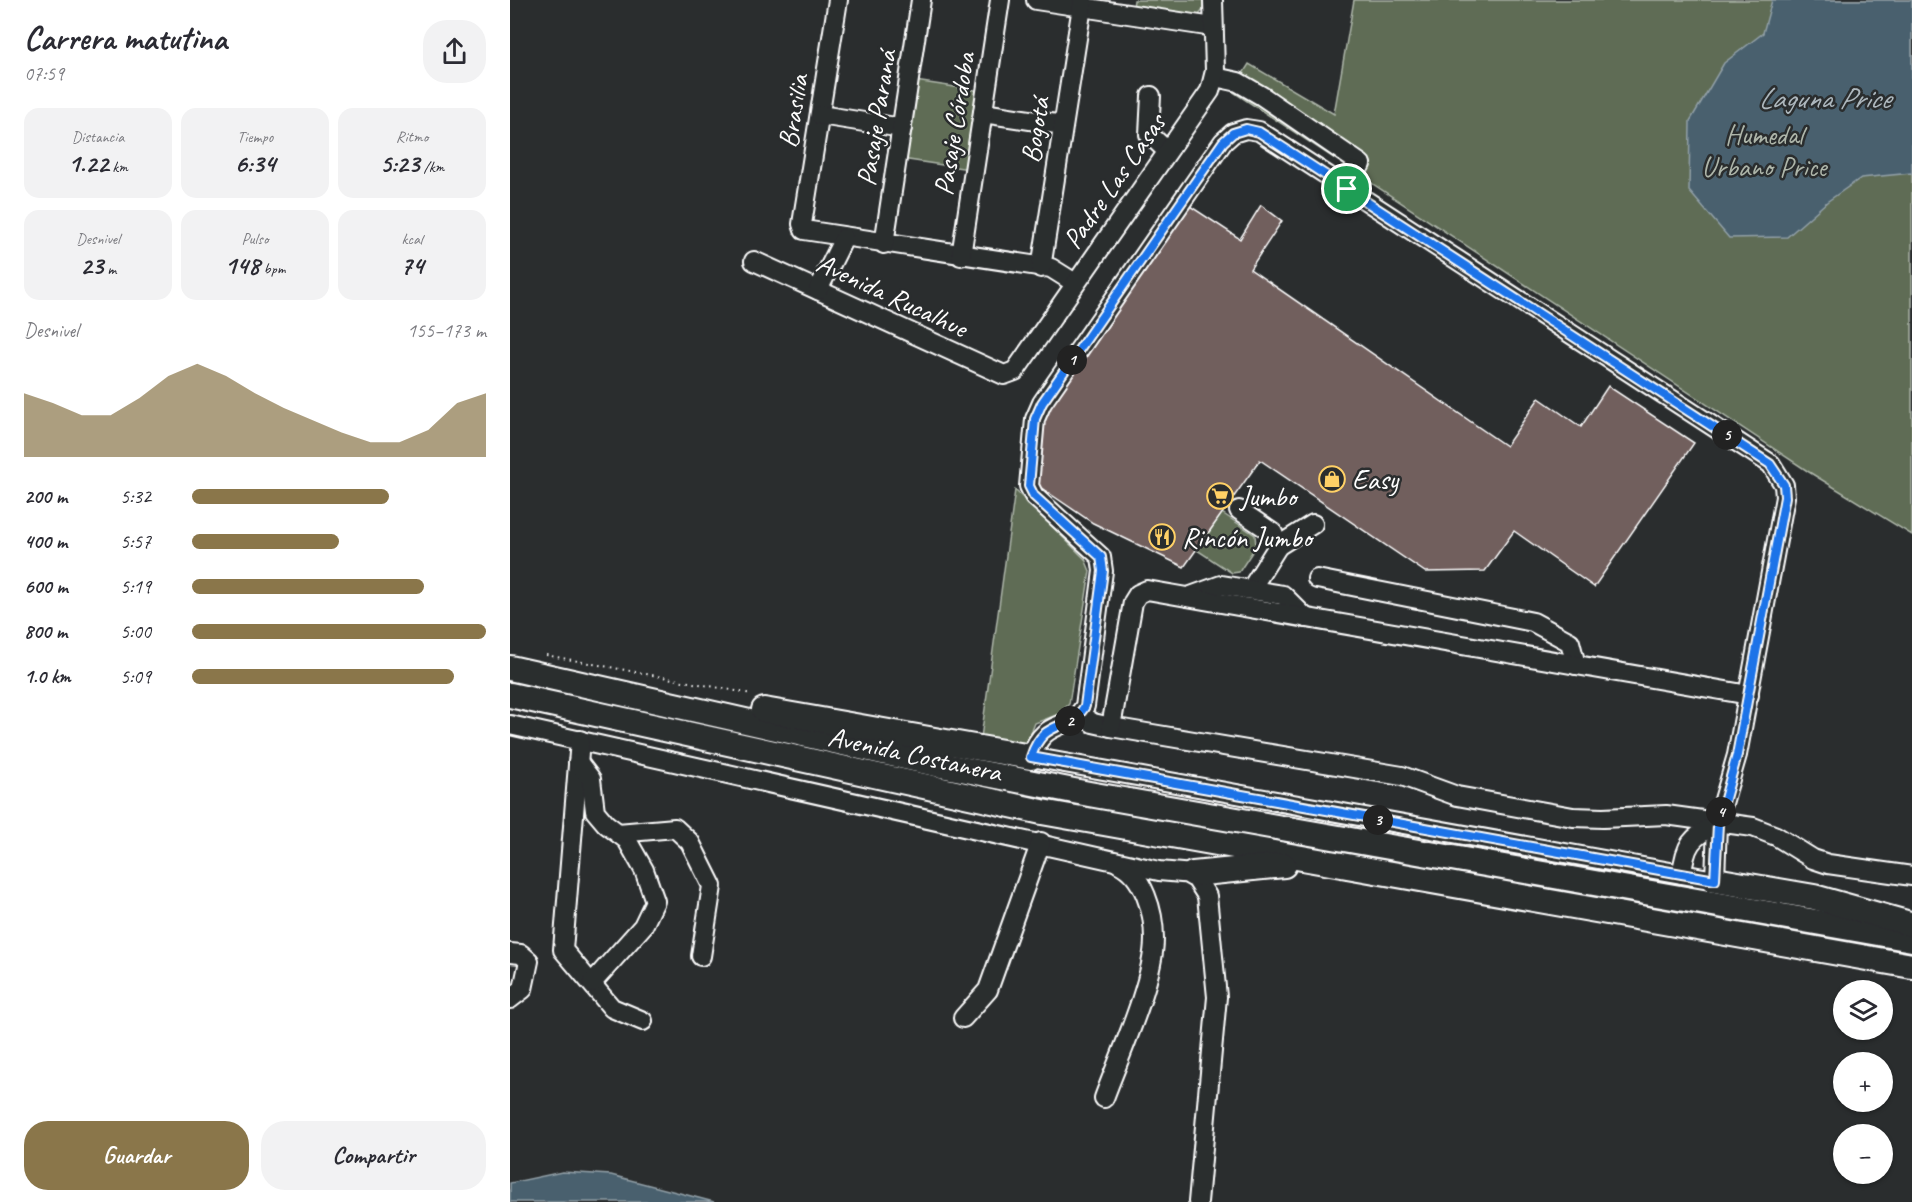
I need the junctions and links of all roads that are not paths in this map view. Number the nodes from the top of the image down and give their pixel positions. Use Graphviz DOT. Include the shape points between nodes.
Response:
graph roads {
  1 [pos="838,0"];
  2 [pos="921,0"];
  3 [pos="1000,0"];
  4 [pos="1036,0"];
  5 [pos="1213,0"];
  6 [pos="1082,4"];
  7 [pos="1214,27"];
  8 [pos="1215,77"];
  9 [pos="1151,96"];
  10 [pos="983,113"];
  11 [pos="820,115"];
  12 [pos="1063,125"];
  13 [pos="902,128"];
  14 [pos="1167,151"];
  15 [pos="1347,189"];
  16 [pos="844,238"];
  17 [pos="884,244"];
  18 [pos="961,256"];
  19 [pos="754,261"];
  20 [pos="1041,268"];
  21 [pos="1071,289"];
  22 [pos="818,290"];
  23 [pos="1009,375"];
  24 [pos="1239,510"];
  25 [pos="1313,524"];
  26 [pos="1278,546"];
  27 [pos="1317,579"];
  28 [pos="1251,589"];
  29 [pos="1188,597"];
  30 [pos="1306,618"];
  31 [pos="1576,665"];
  32 [pos="510,668"];
  33 [pos="629,694"];
  34 [pos="510,695"];
  35 [pos="1749,695"];
  36 [pos="1080,715"];
  37 [pos="510,725"];
  38 [pos="1111,727"];
  39 [pos="580,740"];
  40 [pos="1031,757"];
  41 [pos="578,762"];
  42 [pos="1718,824"];
  43 [pos="618,833"];
  44 [pos="1041,842"];
  45 [pos="1100,855"];
  46 [pos="1334,865"];
  47 [pos="1193,874"];
  48 [pos="1682,874"];
  49 [pos="1912,876"];
  50 [pos="1715,880"];
  51 [pos="1912,925"];
  52 [pos="1912,939"];
  53 [pos="510,953"];
  54 [pos="701,956"];
  55 [pos="1912,966"];
  56 [pos="592,983"];
  57 [pos="510,999"];
  58 [pos="963,1018"];
  59 [pos="643,1020"];
  60 [pos="1104,1098"];
  61 [pos="1198,1202"];
  1 -- 11 [label="street, Brasilia"];
  2 -- 13 [label="street, Pasaje Paraná"];
  3 -- 10 [label="street, Pasaje Córdoba"];
  4 -- 6 [label="street"];
  5 -- 7 [label="street, Padre Las Casas"];
  6 -- 7 [label="street"];
  6 -- 12 [label="street, Bogotá"];
  7 -- 8 [label="street, Padre Las Casas"];
  8 -- 14 [label="street, Padre Las Casas" via="1210,91"];
  8 -- 15 [label="street" via="1238,82 1262,96 1361,164"];
  9 -- 14 [label="street" via="1149,134"];
  10 -- 12 [label="street"];
  10 -- 18 [label="street, Pasaje Córdoba"];
  11 -- 13 [label="street"];
  11 -- 16 [label="street, Brasilia" via="802,224 804,230"];
  12 -- 20 [label="street, Bogotá"];
  13 -- 17 [label="street, Pasaje Paraná"];
  14 -- 21 [label="street, Padre Las Casas"];
  15 -- 35 [label="street" via="1770,464 1779,474 1785,497"];
  15 -- 36 [label="street" via="1259,132 1246,129 1233,133 1042,403 1035,419 1029,486 1034,496 1101,557 1103,571 1085,706"];
  16 -- 17 [label="street"];
  16 -- 22 [label="street"];
  17 -- 18 [label="street"];
  18 -- 20 [label="street"];
  19 -- 22 [label="street, Avenida Rucalhue"];
  20 -- 21 [label="street" via="1047,279"];
  21 -- 23 [label="street, Padre Las Casas"];
  22 -- 23 [label="street, Avenida Rucalhue"];
  24 -- 26 [label="street" via="1273,533"];
  25 -- 26 [label="street"];
  26 -- 28 [label="street"];
  27 -- 31 [label="street" via="1533,622 1570,642"];
  28 -- 29 [label="street" via="1221,585"];
  28 -- 30 [label="street" via="1284,595"];
  29 -- 30 [label="street"];
  29 -- 38 [label="street" via="1147,590 1137,594"];
  30 -- 31 [label="street"];
  31 -- 35 [label="street"];
  32 -- 33 [label="main road, Avenida Costanera"];
  33 -- 40 [label="main road" via="781,712"];
  33 -- 52 [label="main road, Avenida Costanera" via="1078,792"];
  34 -- 46 [label="main road, Avenida Costanera" via="965,796"];
  35 -- 42 [label="street"];
  36 -- 38 [label="street"];
  36 -- 40 [label="street" via="1043,733"];
  37 -- 39 [label="street"];
  38 -- 42 [label="street" via="1402,776 1457,796 1574,817 1666,815"];
  39 -- 41 [label="street"];
  39 -- 44 [label="street"];
  40 -- 48 [label="street"];
  41 -- 43 [label="street" via="591,779 595,811"];
  41 -- 56 [label="street" via="563,950"];
  42 -- 48 [label="street" via="1699,834 1684,851"];
  42 -- 49 [label="street" via="1765,831 1828,864"];
  42 -- 50 [label="street"];
  43 -- 54 [label="street" via="675,828 690,842 712,886"];
  43 -- 56 [label="street" via="627,840 644,870 655,901 643,926"];
  44 -- 45 [label="street"];
  44 -- 58 [label="street" via="988,990"];
  45 -- 47 [label="street" via="1159,871"];
  45 -- 60 [label="street" via="1127,868 1143,887 1154,939 1148,976"];
  46 -- 47 [label="main road"];
  46 -- 55 [label="main road, Avenida Costanera"];
  47 -- 61 [label="street" via="1207,896 1217,997"];
  48 -- 50 [label="street"];
  50 -- 51 [label="main road" via="1814,897"];
  53 -- 57 [label="street" via="521,954 529,961 523,988"];
  56 -- 59 [label="street" via="612,1008"];
}
